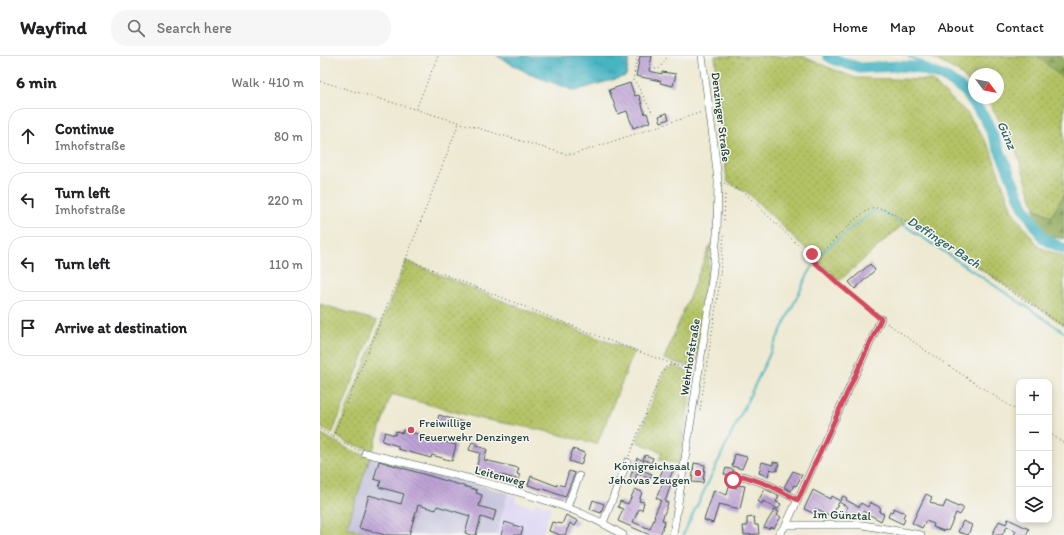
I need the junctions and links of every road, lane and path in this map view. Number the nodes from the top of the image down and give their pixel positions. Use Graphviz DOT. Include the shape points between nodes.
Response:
graph roads {
  1 [pos="438,56"];
  2 [pos="637,56"];
  3 [pos="668,56"];
  4 [pos="702,56"];
  5 [pos="655,69"];
  6 [pos="320,81"];
  7 [pos="416,110"];
  8 [pos="710,110"];
  9 [pos="652,114"];
  10 [pos="459,123"];
  11 [pos="718,181"];
  12 [pos="731,185"];
  13 [pos="807,255"];
  14 [pos="406,259"];
  15 [pos="881,319"];
  16 [pos="1064,326"];
  17 [pos="675,365"];
  18 [pos="688,368"];
  19 [pos="1016,410"];
  20 [pos="320,429"];
  21 [pos="1052,435"];
  22 [pos="333,437"];
  23 [pos="1064,443"];
  24 [pos="365,453"];
  25 [pos="627,462"];
  26 [pos="579,476"];
  27 [pos="736,479"];
  28 [pos="798,500"];
  29 [pos="567,507"];
  30 [pos="603,523"];
  31 [pos="786,525"];
  32 [pos="623,535"];
  33 [pos="674,535"];
  34 [pos="778,535"];
  35 [pos="921,535"];
  1 -- 7 [label="path"];
  2 -- 9 [label="path" via="634,81"];
  3 -- 5 [label="path" via="659,69"];
  4 -- 8 [label="street, Denzinger Straße"];
  6 -- 7 [label="path"];
  7 -- 10 [label="path"];
  8 -- 10 [label="path" via="574,154 565,154"];
  8 -- 11 [label="street, Denzinger Straße"];
  10 -- 14 [label="path"];
  11 -- 33 [label="street, Wehrhofstraße" via="717,234 709,305"];
  12 -- 13 [label="path" via="745,193"];
  13 -- 15 [label="path"];
  13 -- 16 [label="path" via="825,247 864,213 877,208 892,213"];
  14 -- 17 [label="path"];
  14 -- 22 [label="path"];
  15 -- 19 [label="path"];
  15 -- 28 [label="street"];
  17 -- 18 [label="path"];
  17 -- 25 [label="path" via="667,366 661,374"];
  20 -- 22 [label="path"];
  21 -- 23 [label="path"];
  22 -- 24 [label="path"];
  24 -- 29 [label="street, Leitenweg" via="497,486"];
  25 -- 30 [label="street"];
  26 -- 29 [label="street"];
  27 -- 28 [label="street" via="743,476 769,485"];
  28 -- 31 [label="street"];
  29 -- 30 [label="street, Leitenweg"];
  30 -- 32 [label="street, Leitenweg"];
  31 -- 34 [label="street"];
  31 -- 35 [label="street, Im Günztal" via="863,525"];
}
